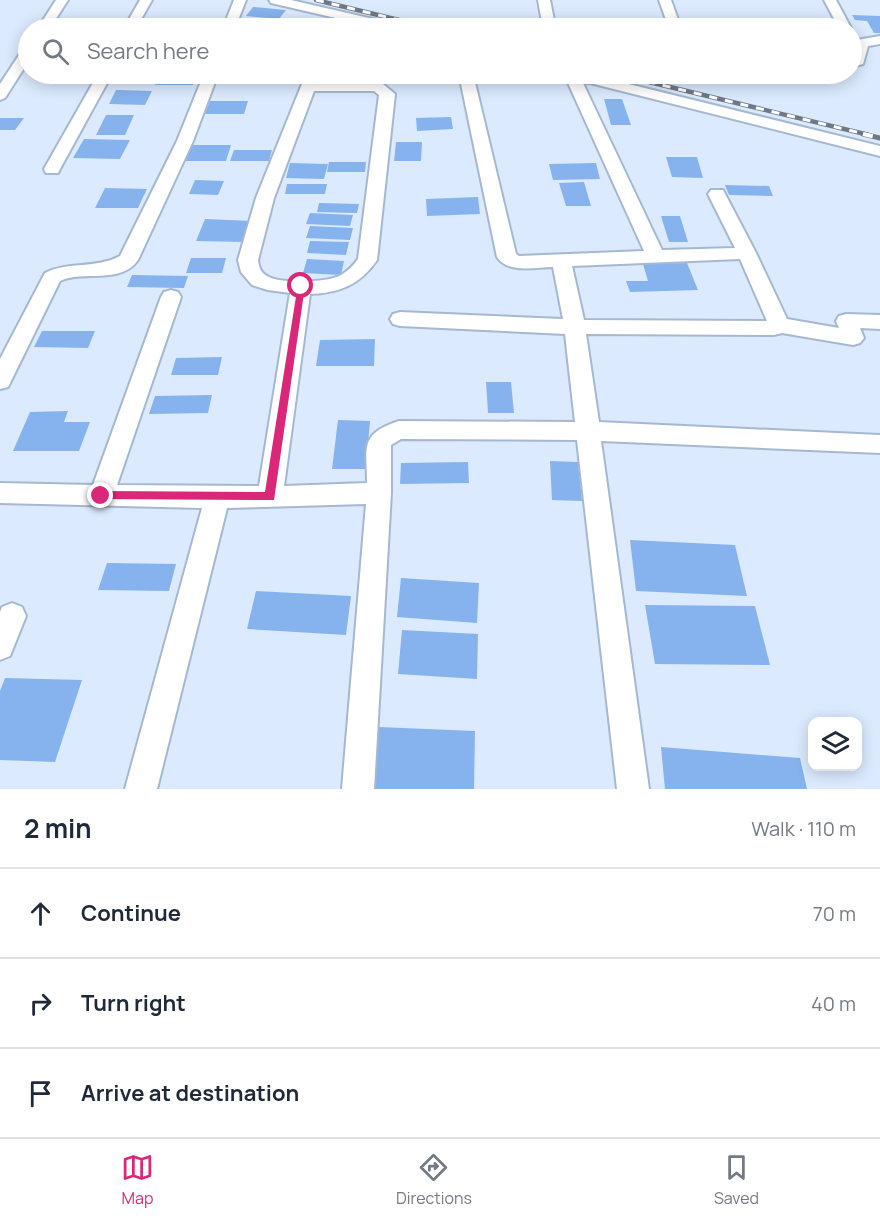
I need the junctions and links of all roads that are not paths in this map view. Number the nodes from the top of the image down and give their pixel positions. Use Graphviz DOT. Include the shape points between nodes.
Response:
graph roads {
  1 [pos="62,0"];
  2 [pos="146,0"];
  3 [pos="240,0"];
  4 [pos="275,0"];
  5 [pos="544,0"];
  6 [pos="665,0"];
  7 [pos="830,0"];
  8 [pos="338,14"];
  9 [pos="50,18"];
  10 [pos="136,18"];
  11 [pos="233,18"];
  12 [pos="336,18"];
  13 [pos="354,18"];
  14 [pos="547,18"];
  15 [pos="671,18"];
  16 [pos="840,18"];
  17 [pos="862,39"];
  18 [pos="880,40"];
  19 [pos="18,67"];
  20 [pos="99,84"];
  21 [pos="207,84"];
  22 [pos="308,84"];
  23 [pos="349,84"];
  24 [pos="468,84"];
  25 [pos="576,84"];
  26 [pos="611,84"];
  27 [pos="0,95"];
  28 [pos="880,151"];
  29 [pos="52,169"];
  30 [pos="717,194"];
  31 [pos="747,253"];
  32 [pos="656,257"];
  33 [pos="561,261"];
  34 [pos="301,286"];
  35 [pos="171,297"];
  36 [pos="400,319"];
  37 [pos="880,322"];
  38 [pos="778,325"];
  39 [pos="575,327"];
  40 [pos="0,381"];
  41 [pos="588,431"];
  42 [pos="880,444"];
  43 [pos="0,493"];
  44 [pos="379,493"];
  45 [pos="101,496"];
  46 [pos="270,496"];
  47 [pos="217,498"];
  48 [pos="12,616"];
  49 [pos="0,646"];
  50 [pos="141,789"];
  51 [pos="358,789"];
  52 [pos="633,789"];
  1 -- 9 [label="street"];
  2 -- 10 [label="street"];
  3 -- 11 [label="street"];
  4 -- 8 [label="street"];
  5 -- 14 [label="street"];
  6 -- 15 [label="street"];
  7 -- 16 [label="street"];
  8 -- 12 [label="street"];
  8 -- 13 [label="street"];
  17 -- 18 [label="street"];
  19 -- 27 [label="street"];
  20 -- 29 [label="street"];
  21 -- 40 [label="street" via="185,141 128,260 107,269 65,272 52,277"];
  22 -- 34 [label="street" via="265,198 248,260 251,272 259,280"];
  23 -- 34 [label="street" via="378,87 387,94 367,260 348,281 333,286"];
  24 -- 33 [label="street" via="507,256 516,262"];
  25 -- 32 [label="street"];
  26 -- 28 [label="street"];
  30 -- 31 [label="street"];
  31 -- 32 [label="street"];
  31 -- 38 [label="street"];
  32 -- 33 [label="street"];
  33 -- 39 [label="street"];
  34 -- 46 [label="street"];
  35 -- 45 [label="street"];
  36 -- 39 [label="street"];
  37 -- 38 [label="street" via="846,321 853,338"];
  38 -- 39 [label="street"];
  39 -- 41 [label="street"];
  41 -- 42 [label="street"];
  41 -- 44 [label="street" via="399,430 379,443"];
  41 -- 52 [label="street"];
  43 -- 45 [label="street"];
  44 -- 46 [label="street"];
  44 -- 51 [label="street"];
  45 -- 47 [label="street"];
  46 -- 47 [label="street"];
  47 -- 50 [label="street"];
  48 -- 49 [label="street"];
}
